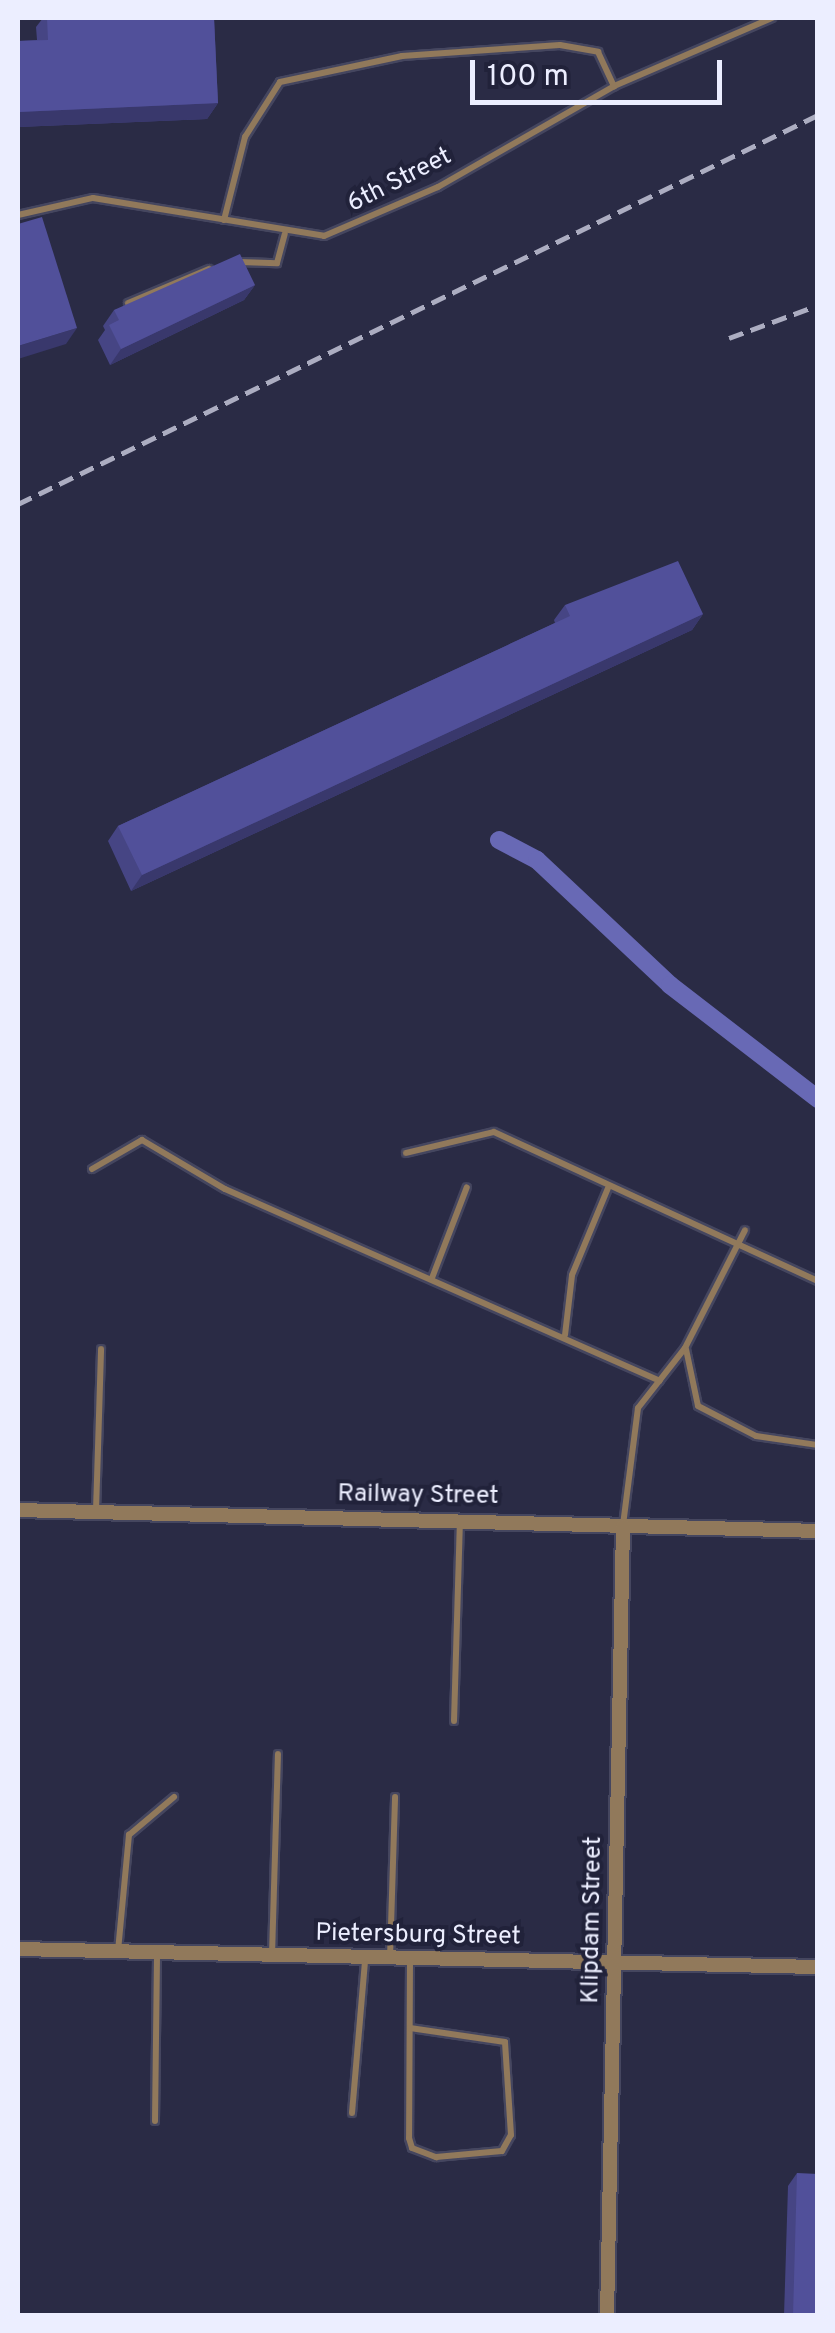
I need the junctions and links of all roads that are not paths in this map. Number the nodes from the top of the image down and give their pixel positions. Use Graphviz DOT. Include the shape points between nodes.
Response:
graph roads {
  1 [pos="772,18"];
  2 [pos="614,86"];
  3 [pos="18,215"];
  4 [pos="224,220"];
  5 [pos="286,234"];
  6 [pos="230,261"];
  7 [pos="215,266"];
  8 [pos="128,303"];
  9 [pos="406,1153"];
  10 [pos="92,1169"];
  11 [pos="468,1187"];
  12 [pos="608,1188"];
  13 [pos="745,1230"];
  14 [pos="737,1245"];
  15 [pos="432,1278"];
  16 [pos="818,1281"];
  17 [pos="565,1334"];
  18 [pos="686,1348"];
  19 [pos="101,1349"];
  20 [pos="660,1381"];
  21 [pos="818,1445"];
  22 [pos="18,1510"];
  23 [pos="96,1512"];
  24 [pos="460,1518"];
  25 [pos="623,1526"];
  26 [pos="818,1531"];
  27 [pos="454,1721"];
  28 [pos="278,1754"];
  29 [pos="174,1797"];
  30 [pos="395,1797"];
  31 [pos="18,1949"];
  32 [pos="118,1952"];
  33 [pos="156,1953"];
  34 [pos="272,1956"];
  35 [pos="365,1959"];
  36 [pos="390,1959"];
  37 [pos="410,1960"];
  38 [pos="614,1960"];
  39 [pos="818,1968"];
  40 [pos="410,2028"];
  41 [pos="352,2112"];
  42 [pos="155,2121"];
  43 [pos="607,2316"];
  1 -- 2 [label="lane, 6th Street"];
  2 -- 4 [label="lane" via="598,52 560,45 402,56 280,82 245,136"];
  2 -- 5 [label="lane, 6th Street" via="360,226"];
  3 -- 4 [label="lane, 6th Street" via="93,198"];
  4 -- 5 [label="lane, 6th Street"];
  5 -- 6 [label="lane" via="277,263"];
  7 -- 8 [label="lane"];
  9 -- 12 [label="lane" via="494,1132"];
  10 -- 15 [label="lane" via="142,1140 224,1189"];
  11 -- 15 [label="lane"];
  12 -- 14 [label="lane"];
  12 -- 17 [label="lane" via="572,1275"];
  13 -- 14 [label="lane"];
  14 -- 16 [label="lane"];
  14 -- 18 [label="lane"];
  15 -- 17 [label="lane"];
  17 -- 20 [label="lane"];
  18 -- 20 [label="lane"];
  18 -- 21 [label="lane" via="698,1406 756,1436"];
  19 -- 23 [label="lane"];
  20 -- 25 [label="lane" via="638,1408"];
  22 -- 23 [label="street, Railway Street"];
  23 -- 24 [label="street, Railway Street"];
  24 -- 25 [label="street, Railway Street"];
  24 -- 27 [label="lane"];
  25 -- 26 [label="street, Railway Street"];
  25 -- 38 [label="street, Klipdam Street"];
  28 -- 34 [label="lane"];
  29 -- 32 [label="lane" via="129,1835"];
  30 -- 36 [label="lane"];
  31 -- 32 [label="street, Pietersburg Street"];
  32 -- 33 [label="street, Pietersburg Street"];
  33 -- 34 [label="street, Pietersburg Street"];
  33 -- 42 [label="lane"];
  34 -- 35 [label="street, Pietersburg Street"];
  35 -- 36 [label="street, Pietersburg Street"];
  35 -- 41 [label="lane"];
  36 -- 37 [label="street, Pietersburg Street"];
  37 -- 38 [label="street, Pietersburg Street"];
  37 -- 40 [label="lane"];
  38 -- 39 [label="street, Pietersburg Street"];
  38 -- 43 [label="street, Klipdam Street"];
  40 -- 40 [label="lane" via="412,2148 436,2157 502,2151 512,2134 506,2042"];
}
